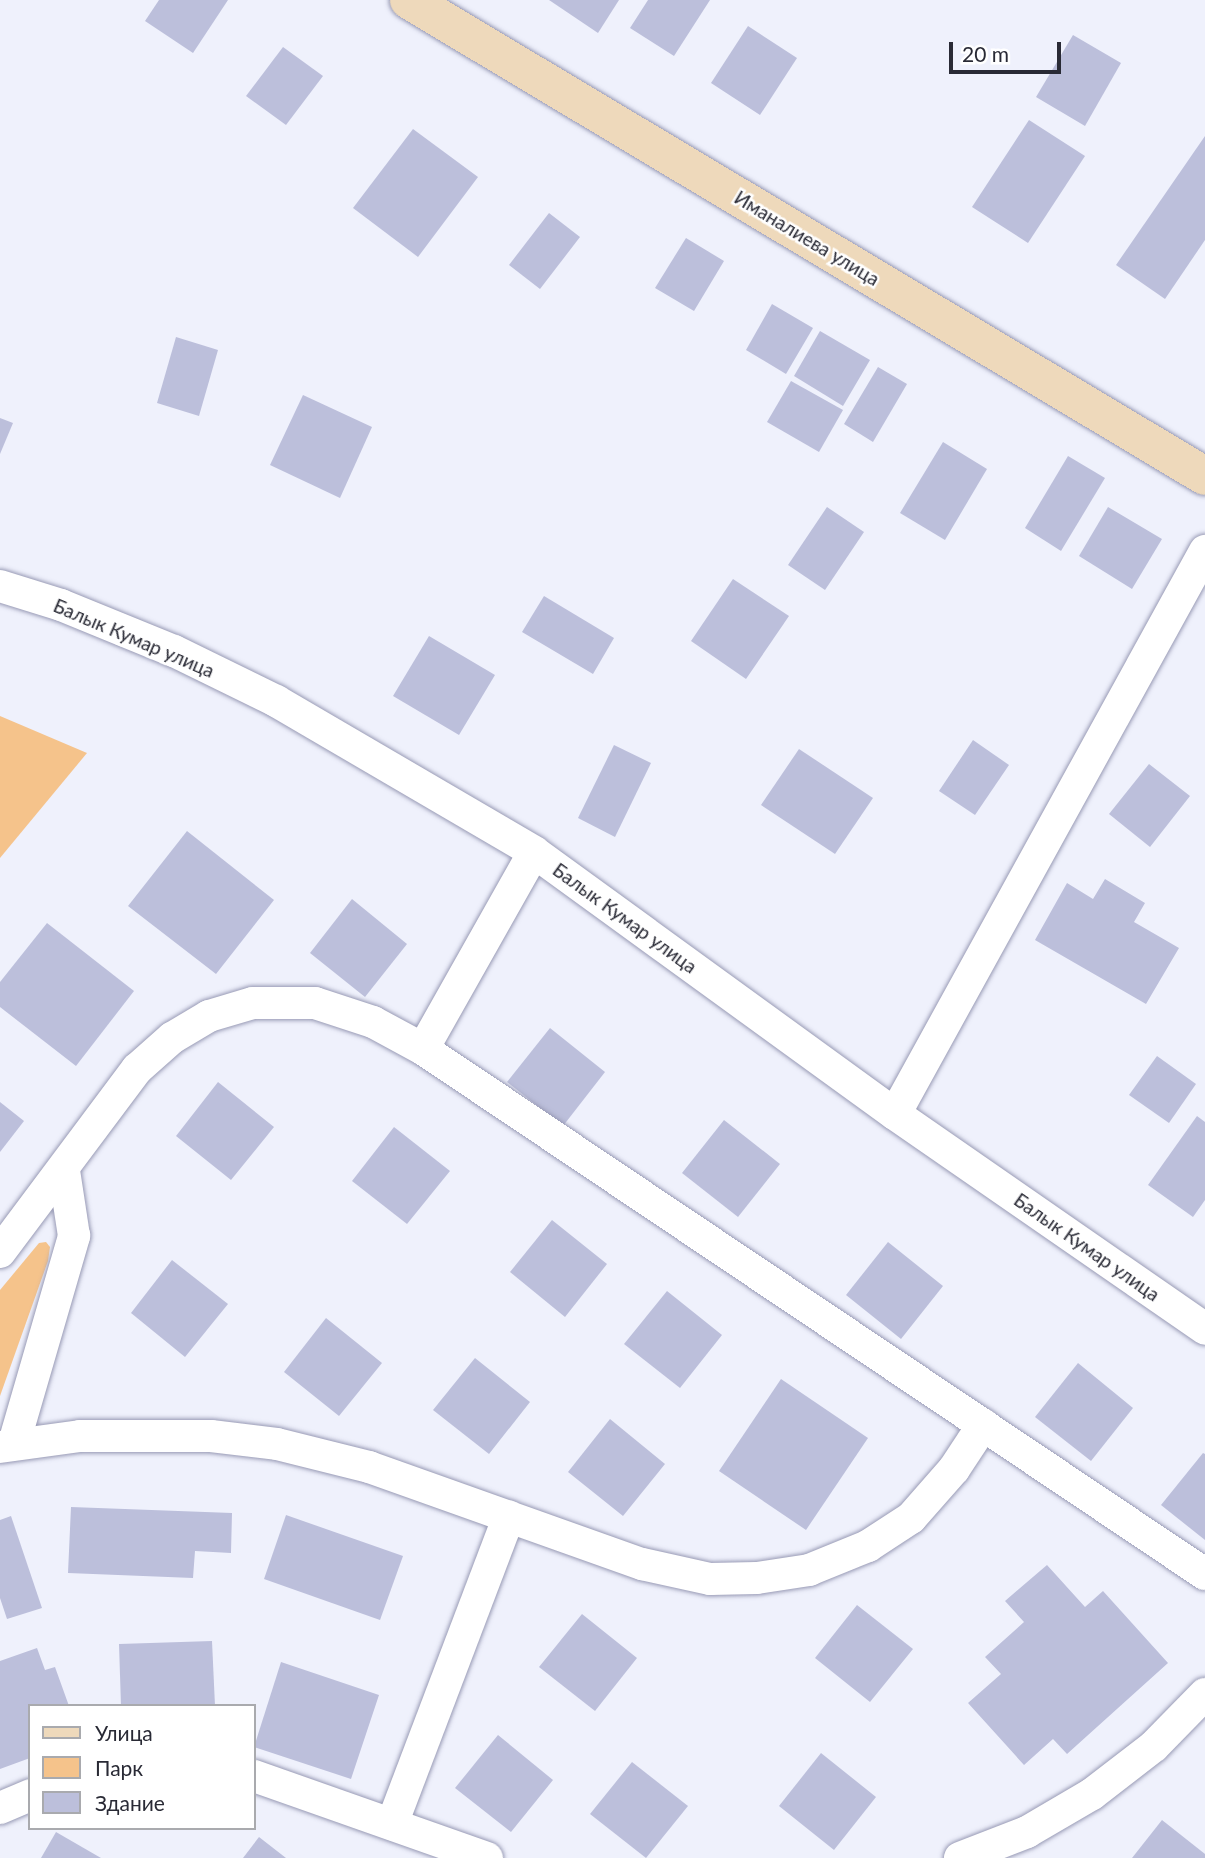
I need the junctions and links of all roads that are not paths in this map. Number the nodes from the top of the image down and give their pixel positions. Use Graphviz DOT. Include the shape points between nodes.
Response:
graph roads {
  1 [pos="410,0"];
  2 [pos="1205,475"];
  3 [pos="1205,551"];
  4 [pos="0,586"];
  5 [pos="534,852"];
  6 [pos="423,1049"];
  7 [pos="895,1114"];
  8 [pos="64,1171"];
  9 [pos="0,1252"];
  10 [pos="1205,1329"];
  11 [pos="983,1425"];
  12 [pos="7,1445"];
  13 [pos="509,1516"];
  14 [pos="1205,1574"];
  15 [pos="1205,1693"];
  16 [pos="256,1777"];
  17 [pos="28,1796"];
  18 [pos="0,1808"];
  19 [pos="392,1824"];
  20 [pos="487,1858"];
  21 [pos="960,1858"];
  1 -- 2 [label="street, Иманалиева улица"];
  3 -- 7 [label="street"];
  4 -- 5 [label="street, Балык Кумар улица" via="61,605 174,651 276,701"];
  5 -- 6 [label="street"];
  5 -- 7 [label="street, Балык Кумар улица"];
  6 -- 8 [label="street" via="373,1022 315,1003 253,1003 209,1016 172,1038 138,1069"];
  6 -- 11 [label="street"];
  7 -- 10 [label="street, Балык Кумар улица"];
  8 -- 9 [label="street"];
  8 -- 12 [label="street" via="74,1236"];
  11 -- 13 [label="street" via="954,1469 911,1518 868,1546 809,1570 710,1579 642,1564"];
  11 -- 14 [label="street"];
  12 -- 13 [label="street" via="141,1436 211,1436 277,1444 369,1467"];
  13 -- 19 [label="street"];
  15 -- 21 [label="street" via="1154,1746 1093,1794 1027,1832"];
  16 -- 19 [label="street"];
  17 -- 18 [label="street"];
  19 -- 20 [label="street"];
}
